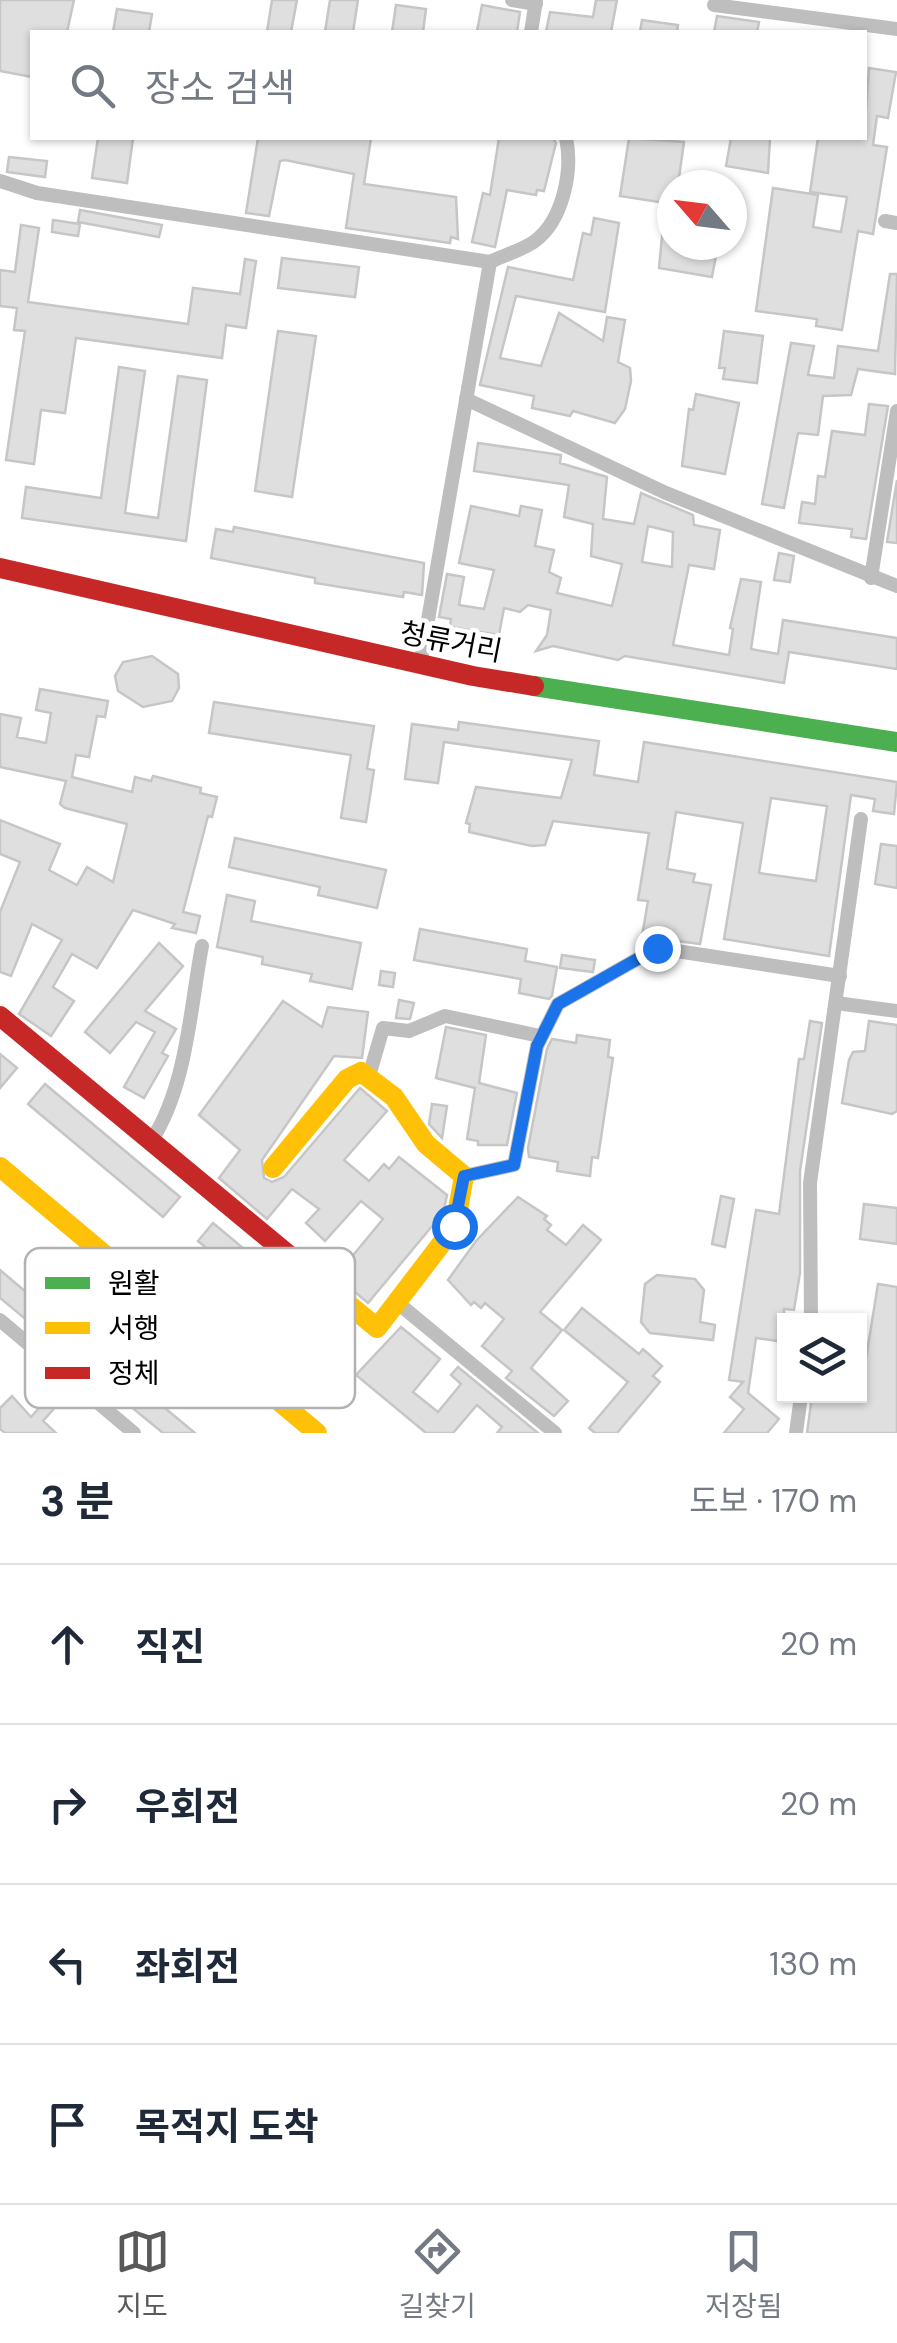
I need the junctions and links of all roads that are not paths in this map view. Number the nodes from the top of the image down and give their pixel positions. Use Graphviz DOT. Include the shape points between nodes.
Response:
graph roads {
  1 [pos="512,0"];
  2 [pos="536,2"];
  3 [pos="714,5"];
  4 [pos="897,29"];
  5 [pos="531,30"];
  6 [pos="566,140"];
  7 [pos="0,180"];
  8 [pos="490,262"];
  9 [pos="466,399"];
  10 [pos="897,411"];
  11 [pos="0,568"];
  12 [pos="872,578"];
  13 [pos="897,586"];
  14 [pos="420,666"];
  15 [pos="897,742"];
  16 [pos="862,818"];
  17 [pos="202,946"];
  18 [pos="840,976"];
  19 [pos="836,1003"];
  20 [pos="897,1011"];
  21 [pos="0,1016"];
  22 [pos="540,1036"];
  23 [pos="369,1076"];
  24 [pos="152,1140"];
  25 [pos="0,1168"];
  26 [pos="273,1168"];
  27 [pos="464,1176"];
  28 [pos="96,1248"];
  29 [pos="281,1248"];
  30 [pos="399,1304"];
  31 [pos="355,1310"];
  32 [pos="811,1313"];
  33 [pos="0,1320"];
  34 [pos="25,1341"];
  35 [pos="800,1403"];
  36 [pos="104,1408"];
  37 [pos="287,1408"];
  38 [pos="134,1433"];
  39 [pos="317,1433"];
  40 [pos="556,1433"];
  41 [pos="796,1433"];
  1 -- 2 [label="street"];
  2 -- 5 [label="street"];
  3 -- 4 [label="street"];
  6 -- 8 [label="street" via="562,201 553,222 534,242"];
  7 -- 8 [label="street" via="37,193"];
  8 -- 9 [label="street"];
  9 -- 12 [label="street"];
  9 -- 14 [label="street"];
  10 -- 12 [label="street"];
  11 -- 14 [label="main road, 청류거리"];
  12 -- 13 [label="street"];
  14 -- 15 [label="main road, 청류거리"];
  16 -- 18 [label="street"];
  17 -- 24 [label="street" via="174,1091"];
  18 -- 19 [label="street"];
  18 -- 22 [label="street" via="657,948 558,1004"];
  19 -- 20 [label="street"];
  19 -- 32 [label="street" via="810,1183"];
  21 -- 24 [label="main road"];
  22 -- 23 [label="street" via="445,1016 409,1031 384,1028"];
  22 -- 27 [label="street" via="514,1165"];
  23 -- 26 [label="main road" via="361,1072 347,1079"];
  23 -- 27 [label="main road" via="394,1097 426,1144"];
  24 -- 29 [label="main road"];
  25 -- 28 [label="main road"];
  27 -- 30 [label="main road" via="454,1226"];
  30 -- 31 [label="main road" via="377,1328"];
  30 -- 40 [label="street"];
  33 -- 34 [label="street"];
  35 -- 41 [label="street"];
  36 -- 38 [label="street"];
  37 -- 39 [label="main road"];
}
